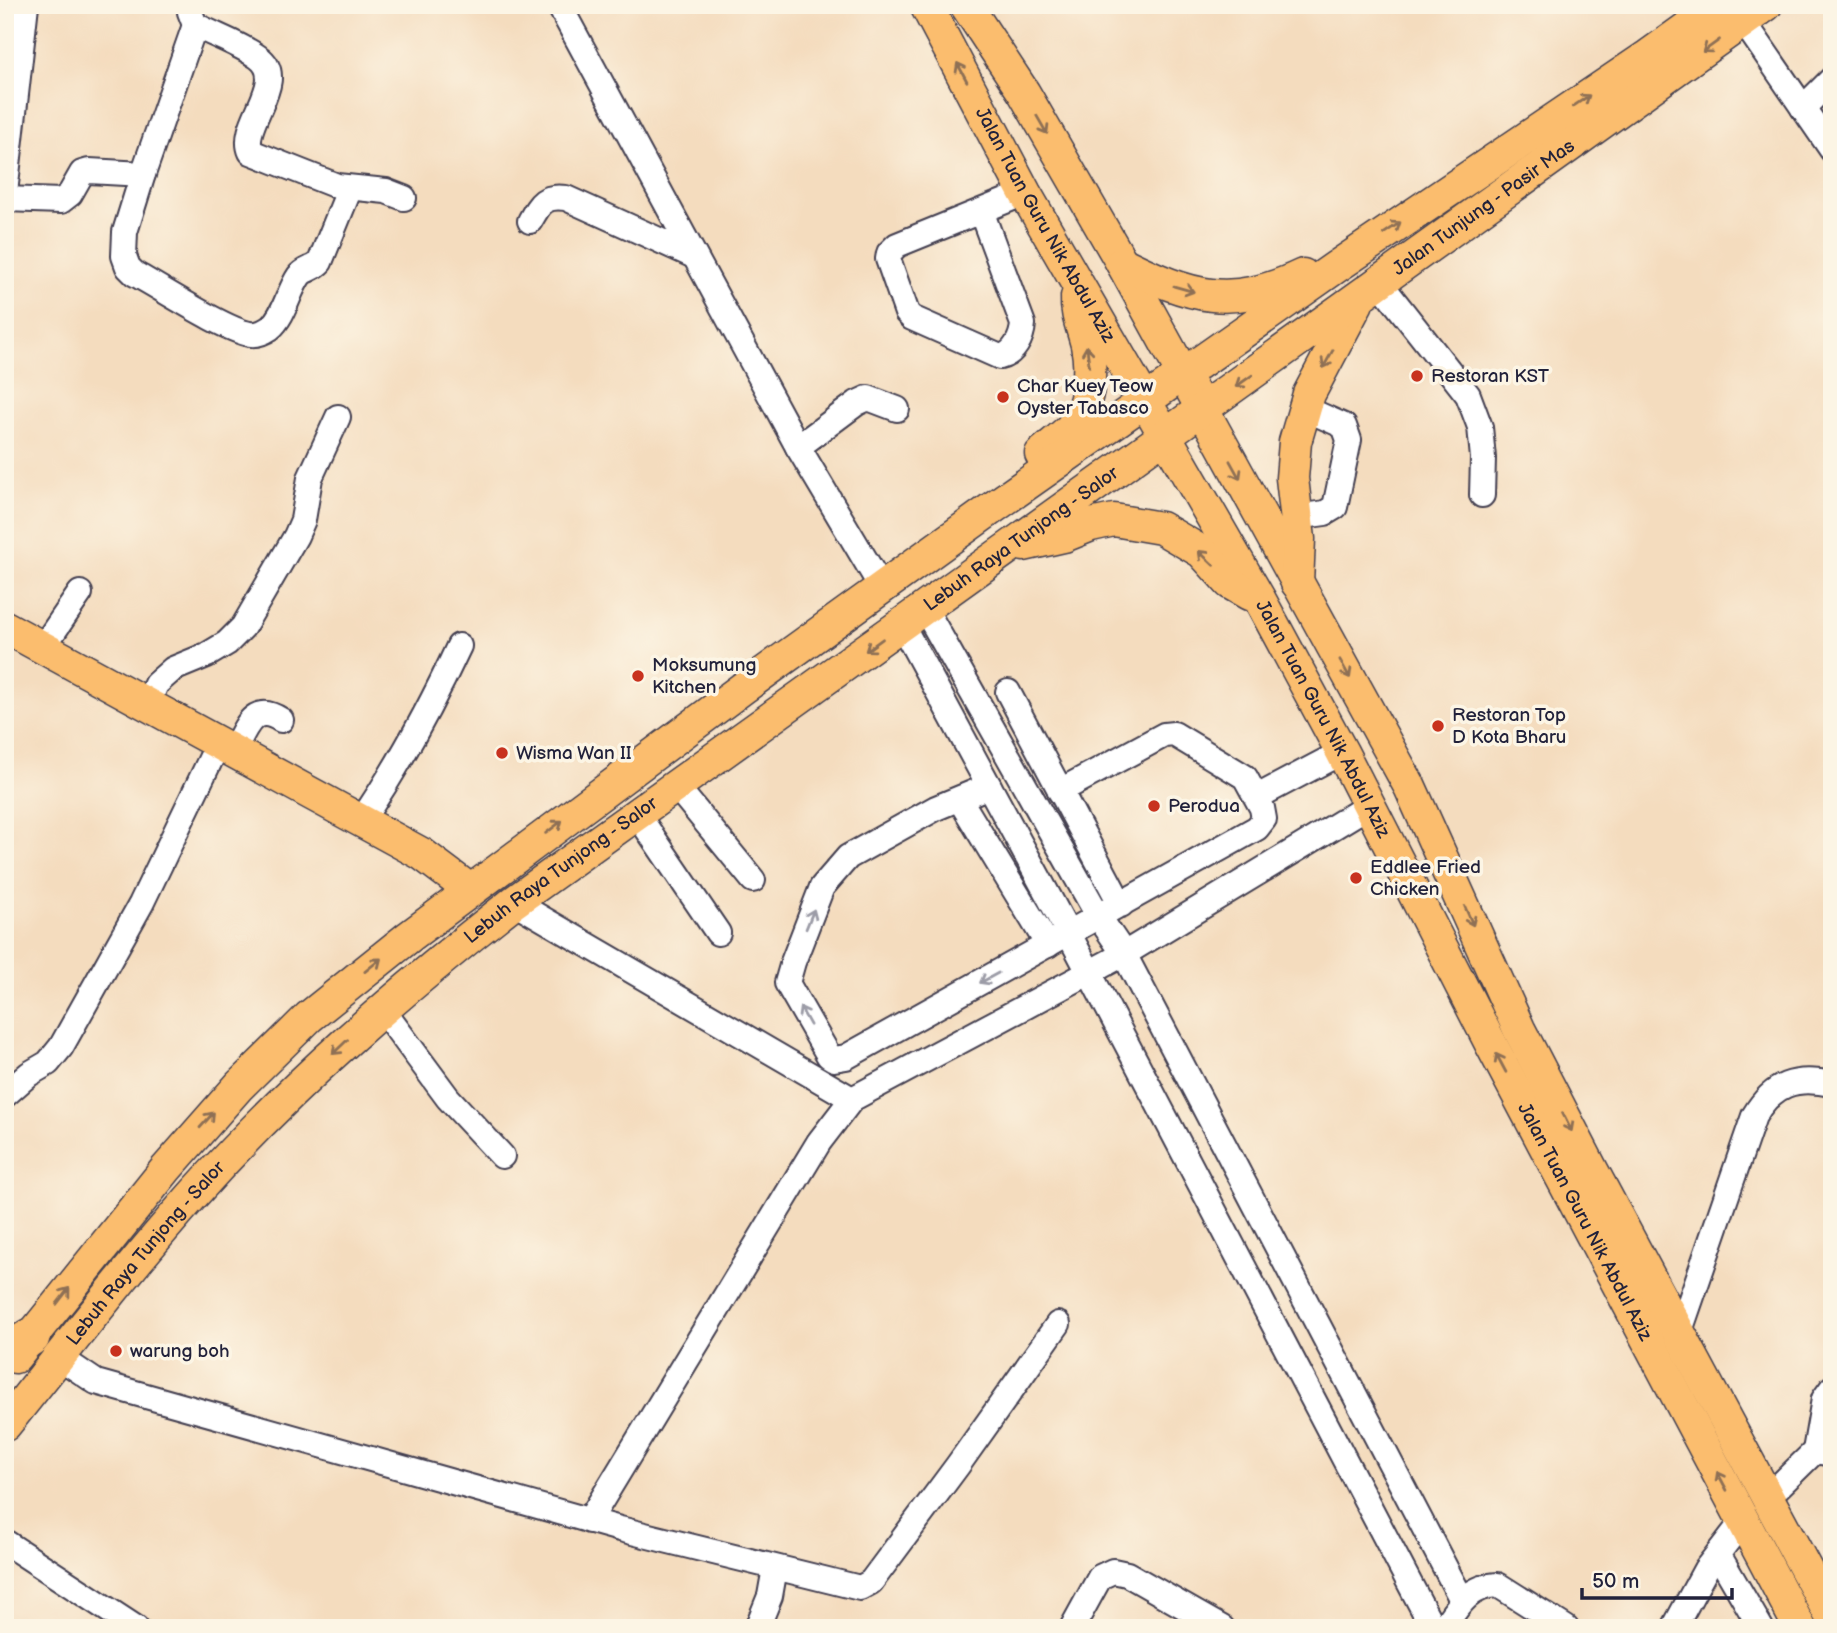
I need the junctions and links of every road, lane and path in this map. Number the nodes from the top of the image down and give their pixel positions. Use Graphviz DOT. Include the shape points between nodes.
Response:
graph roads {
  1 [pos="559,5"];
  2 [pos="926,5"];
  3 [pos="966,5"];
  4 [pos="1743,11"];
  5 [pos="193,15"];
  6 [pos="18,16"];
  7 [pos="1832,79"];
  8 [pos="1803,108"];
  9 [pos="1832,150"];
  10 [pos="7,156"];
  11 [pos="143,174"];
  12 [pos="350,188"];
  13 [pos="5,193"];
  14 [pos="1025,193"];
  15 [pos="404,198"];
  16 [pos="5,199"];
  17 [pos="981,211"];
  18 [pos="530,221"];
  19 [pos="694,256"];
  20 [pos="1122,263"];
  21 [pos="1336,267"];
  22 [pos="1078,282"];
  23 [pos="1370,291"];
  24 [pos="1182,376"];
  25 [pos="1146,401"];
  26 [pos="1304,408"];
  27 [pos="897,409"];
  28 [pos="1202,411"];
  29 [pos="338,417"];
  30 [pos="1166,436"];
  31 [pos="798,447"];
  32 [pos="1482,495"];
  33 [pos="991,509"];
  34 [pos="1296,517"];
  35 [pos="1009,548"];
  36 [pos="1297,583"];
  37 [pos="882,589"];
  38 [pos="80,593"];
  39 [pos="1260,600"];
  40 [pos="913,617"];
  41 [pos="5,626"];
  42 [pos="459,646"];
  43 [pos="43,647"];
  44 [pos="1008,692"];
  45 [pos="148,703"];
  46 [pos="281,720"];
  47 [pos="225,748"];
  48 [pos="1342,752"];
  49 [pos="676,786"];
  50 [pos="989,786"];
  51 [pos="1060,791"];
  52 [pos="1257,797"];
  53 [pos="960,800"];
  54 [pos="1368,806"];
  55 [pos="637,814"];
  56 [pos="361,821"];
  57 [pos="753,880"];
  58 [pos="470,890"];
  59 [pos="514,902"];
  60 [pos="1121,905"];
  61 [pos="1099,917"];
  62 [pos="718,933"];
  63 [pos="1059,939"];
  64 [pos="1124,954"];
  65 [pos="1088,973"];
  66 [pos="382,1009"];
  67 [pos="1832,1084"];
  68 [pos="5,1095"];
  69 [pos="852,1099"];
  70 [pos="502,1156"];
  71 [pos="1058,1324"];
  72 [pos="1679,1334"];
  73 [pos="32,1349"];
  74 [pos="5,1369"];
  75 [pos="1832,1388"];
  76 [pos="5,1425"];
  77 [pos="1824,1452"];
  78 [pos="1767,1498"];
  79 [pos="589,1521"];
  80 [pos="1743,1521"];
  81 [pos="5,1542"];
  82 [pos="1718,1554"];
  83 [pos="775,1568"];
  84 [pos="1462,1600"];
  85 [pos="1832,1618"];
  86 [pos="136,1628"];
  87 [pos="757,1628"];
  88 [pos="1072,1628"];
  89 [pos="1222,1628"];
  90 [pos="1433,1628"];
  91 [pos="1443,1628"];
  92 [pos="1566,1628"];
  93 [pos="1674,1628"];
  94 [pos="1761,1628"];
  95 [pos="1800,1628"];
  1 -- 19 [label="street"];
  14 -- 2 [label="main road, Jalan Tuan Guru Nik Abdul Aziz, one-way"];
  3 -- 20 [label="main road, Jalan Tuan Guru Nik Abdul Aziz, one-way" via="1024,93"];
  4 -- 8 [label="street"];
  21 -- 4 [label="main road, Jalan Tunjung - Pasir Mas, one-way" via="1648,56"];
  4 -- 23 [label="main road, Jalan Tunjung - Pasir Mas, one-way"];
  5 -- 11 [label="street"];
  5 -- 12 [label="street" via="261,58 268,70 268,86 248,137 251,152"];
  6 -- 10 [label="street"];
  7 -- 8 [label="street"];
  8 -- 9 [label="street"];
  10 -- 13 [label="street"];
  11 -- 12 [label="street" via="125,232 128,267 216,319 253,334 277,320 299,276 320,262"];
  11 -- 16 [label="street" via="89,171 82,173 61,201"];
  12 -- 15 [label="street" via="386,191"];
  14 -- 17 [label="street"];
  14 -- 22 [label="main road, Jalan Tuan Guru Nik Abdul Aziz"];
  17 -- 17 [label="street" via="897,245 888,259 912,318 1000,357 1014,348 1023,324"];
  18 -- 19 [label="street" via="540,203 553,196 566,198"];
  19 -- 31 [label="street"];
  20 -- 21 [label="main road, one-way" via="1188,291 1223,296 1276,288 1304,274"];
  20 -- 24 [label="main road, Jalan Tuan Guru Nik Abdul Aziz"];
  21 -- 24 [label="main road, Jalan Tunjung - Pasir Mas"];
  22 -- 25 [label="main road, Jalan Tuan Guru Nik Abdul Aziz"];
  33 -- 22 [label="main road, one-way" via="1079,416 1089,379 1087,346 1076,312"];
  23 -- 26 [label="main road, one-way"];
  23 -- 28 [label="main road, Jalan Tunjung - Pasir Mas, one-way"];
  23 -- 32 [label="street" via="1468,396 1480,426"];
  24 -- 25 [label="main road, Lebuh Raya Tunjong - Salor"];
  24 -- 28 [label="main road, Jalan Tuan Guru Nik Abdul Aziz"];
  25 -- 30 [label="main road, Jalan Tuan Guru Nik Abdul Aziz"];
  25 -- 33 [label="main road, Lebuh Raya Tunjong - Salor"];
  26 -- 34 [label="main road" via="1292,478"];
  26 -- 34 [label="street" via="1345,426 1349,440 1335,507"];
  27 -- 31 [label="street" via="868,398"];
  28 -- 30 [label="main road, Lebuh Raya Tunjong - Salor"];
  28 -- 36 [label="main road, Jalan Tuan Guru Nik Abdul Aziz, one-way"];
  29 -- 45 [label="street" via="310,478 296,536 243,627 227,643 173,669 156,684"];
  30 -- 35 [label="main road, Lebuh Raya Tunjong - Salor"];
  30 -- 39 [label="main road, Jalan Tuan Guru Nik Abdul Aziz"];
  31 -- 37 [label="street"];
  33 -- 37 [label="main road, Lebuh Raya Tunjong - Salor"];
  34 -- 36 [label="main road" via="1300,539"];
  39 -- 35 [label="main road, one-way" via="1230,583 1202,552 1161,528 1114,520"];
  35 -- 40 [label="main road, Lebuh Raya Tunjong - Salor"];
  36 -- 72 [label="main road, Jalan Tuan Guru Nik Abdul Aziz, one-way" via="1410,787 1519,1029"];
  58 -- 37 [label="main road, Lebuh Raya Tunjong - Salor, one-way"];
  38 -- 43 [label="street"];
  39 -- 48 [label="main road, Jalan Tuan Guru Nik Abdul Aziz"];
  40 -- 49 [label="main road, Lebuh Raya Tunjong - Salor, one-way"];
  40 -- 50 [label="street"];
  40 -- 61 [label="street"];
  41 -- 43 [label="main road"];
  42 -- 56 [label="street" via="435,698"];
  43 -- 45 [label="main road"];
  44 -- 51 [label="street"];
  45 -- 47 [label="main road"];
  46 -- 47 [label="street" via="263,712"];
  47 -- 56 [label="main road"];
  47 -- 68 [label="street" via="61,1047 48,1063"];
  48 -- 52 [label="street"];
  48 -- 54 [label="main road, Jalan Tuan Guru Nik Abdul Aziz"];
  49 -- 55 [label="main road, Lebuh Raya Tunjong - Salor"];
  49 -- 57 [label="street"];
  50 -- 53 [label="street"];
  50 -- 63 [label="street"];
  51 -- 52 [label="street" via="1174,734 1242,774"];
  51 -- 60 [label="street"];
  52 -- 60 [label="street" via="1264,813 1257,828"];
  53 -- 63 [label="street"];
  63 -- 53 [label="street, one-way" via="846,1057 834,1059 825,1052 787,983 822,887 848,857 936,808"];
  54 -- 64 [label="street"];
  80 -- 54 [label="main road, Jalan Tuan Guru Nik Abdul Aziz, one-way"];
  55 -- 59 [label="main road, Lebuh Raya Tunjong - Salor"];
  55 -- 62 [label="street"];
  56 -- 58 [label="main road" via="422,854"];
  73 -- 58 [label="main road, Lebuh Raya Tunjong - Salor, one-way" via="202,1127 273,1051 309,1017"];
  59 -- 66 [label="main road, Lebuh Raya Tunjong - Salor"];
  59 -- 69 [label="street"];
  60 -- 61 [label="street"];
  61 -- 63 [label="street"];
  61 -- 64 [label="street"];
  63 -- 65 [label="street"];
  64 -- 65 [label="street"];
  64 -- 84 [label="street"];
  65 -- 69 [label="street"];
  65 -- 90 [label="street"];
  66 -- 70 [label="street" via="447,1098"];
  66 -- 73 [label="main road, Lebuh Raya Tunjong - Salor, one-way"];
  67 -- 72 [label="street" via="1794,1082 1777,1088 1764,1100"];
  69 -- 79 [label="street" via="819,1142"];
  71 -- 83 [label="street" via="866,1586"];
  72 -- 78 [label="main road, Jalan Tuan Guru Nik Abdul Aziz"];
  73 -- 74 [label="main road, Lebuh Raya Tunjong - Salor"];
  73 -- 76 [label="main road, Lebuh Raya Tunjong - Salor"];
  73 -- 79 [label="street" via="96,1382"];
  75 -- 77 [label="street" via="1824,1399"];
  77 -- 78 [label="street"];
  78 -- 85 [label="main road, Jalan Tuan Guru Nik Abdul Aziz"];
  79 -- 83 [label="street"];
  80 -- 82 [label="street"];
  80 -- 95 [label="main road, Jalan Tuan Guru Nik Abdul Aziz"];
  81 -- 86 [label="street"];
  82 -- 93 [label="street"];
  82 -- 94 [label="street"];
  83 -- 87 [label="street"];
  84 -- 91 [label="street"];
  84 -- 92 [label="street" via="1474,1590 1498,1585"];
  88 -- 89 [label="street" via="1100,1577 1113,1571 1127,1574"];
}
